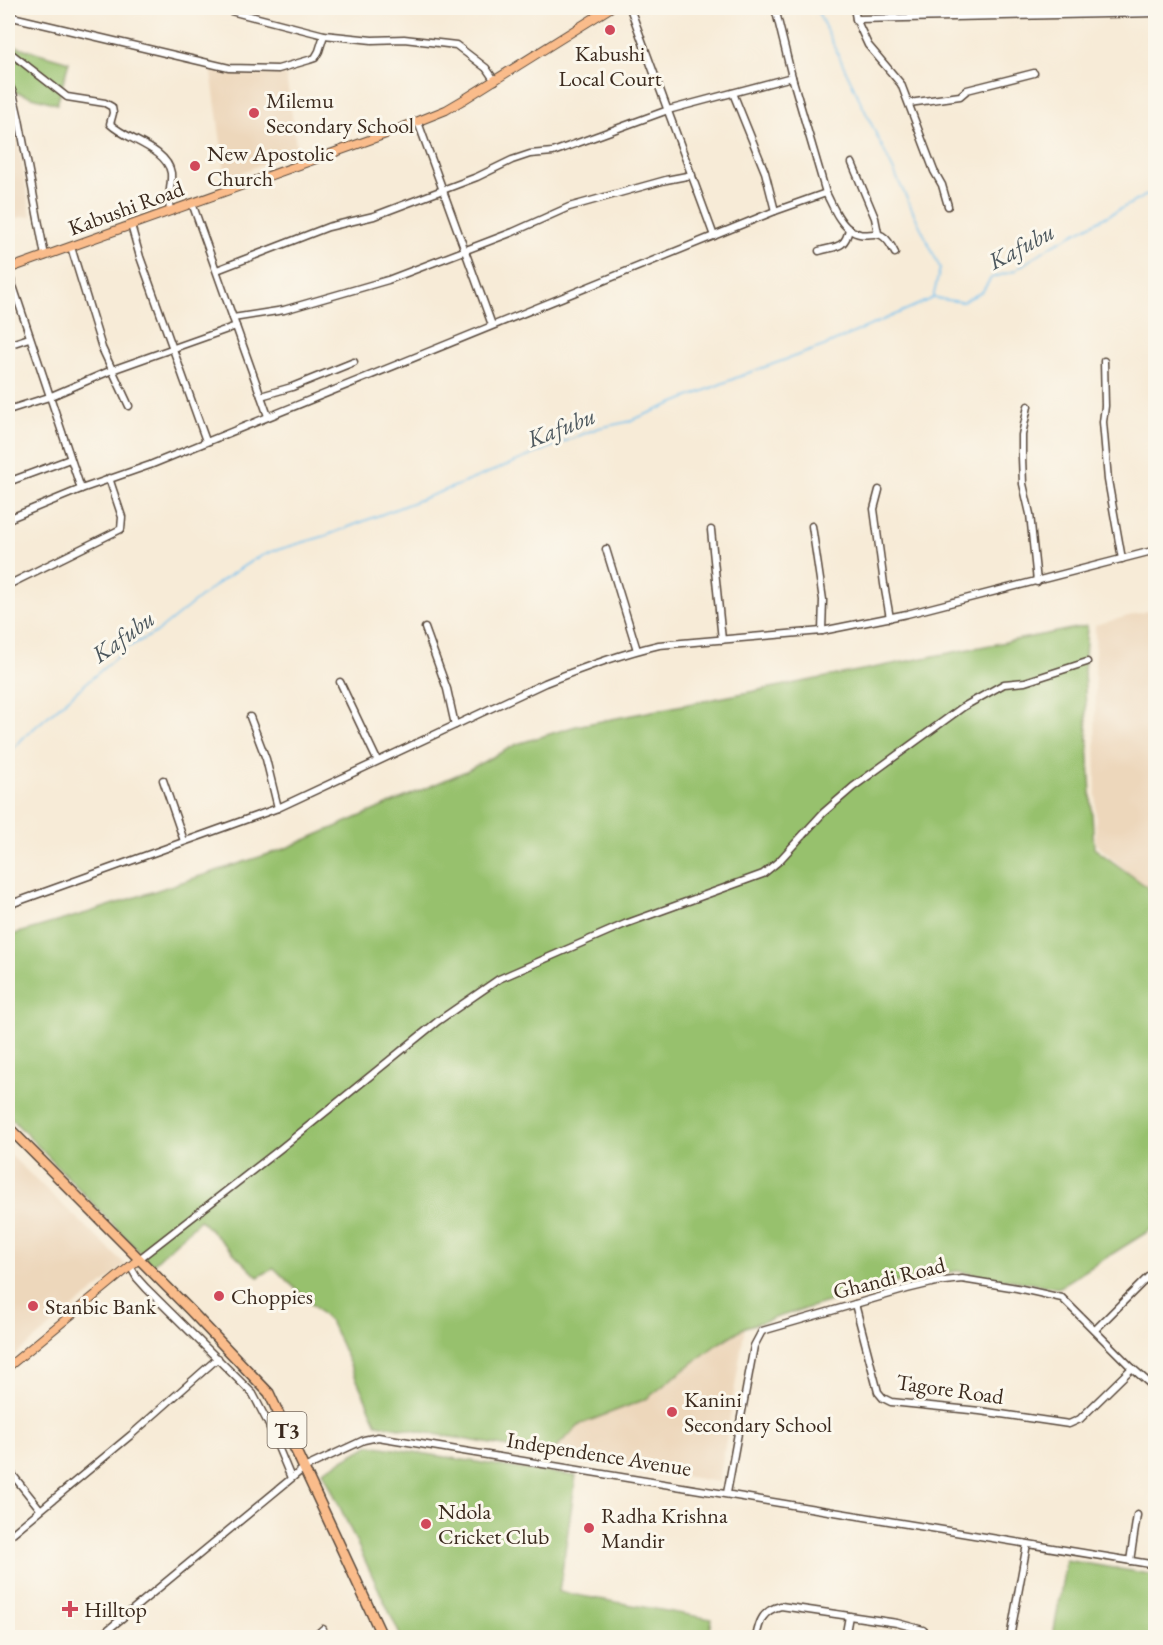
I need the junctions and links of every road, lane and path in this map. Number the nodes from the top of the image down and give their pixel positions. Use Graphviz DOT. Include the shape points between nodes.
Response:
graph roads {
  1 [pos="219,8"];
  2 [pos="610,8"];
  3 [pos="630,8"];
  4 [pos="775,8"];
  5 [pos="854,8"];
  6 [pos="1037,8"];
  7 [pos="1155,13"];
  8 [pos="8,16"];
  9 [pos="1037,16"];
  10 [pos="856,19"];
  11 [pos="324,35"];
  12 [pos="8,51"];
  13 [pos="1034,73"];
  14 [pos="792,77"];
  15 [pos="495,81"];
  16 [pos="8,82"];
  17 [pos="733,93"];
  18 [pos="909,103"];
  19 [pos="668,110"];
  20 [pos="418,122"];
  21 [pos="852,163"];
  22 [pos="692,175"];
  23 [pos="442,189"];
  24 [pos="826,193"];
  25 [pos="192,203"];
  26 [pos="948,206"];
  27 [pos="170,211"];
  28 [pos="775,211"];
  29 [pos="131,225"];
  30 [pos="849,229"];
  31 [pos="878,233"];
  32 [pos="714,236"];
  33 [pos="71,247"];
  34 [pos="465,251"];
  35 [pos="819,251"];
  36 [pos="895,253"];
  37 [pos="45,256"];
  38 [pos="8,270"];
  39 [pos="217,270"];
  40 [pos="233,318"];
  41 [pos="492,325"];
  42 [pos="236,326"];
  43 [pos="29,338"];
  44 [pos="8,345"];
  45 [pos="174,349"];
  46 [pos="1104,361"];
  47 [pos="354,362"];
  48 [pos="112,370"];
  49 [pos="261,396"];
  50 [pos="49,397"];
  51 [pos="129,406"];
  52 [pos="1028,406"];
  53 [pos="8,410"];
  54 [pos="268,416"];
  55 [pos="206,441"];
  56 [pos="70,459"];
  57 [pos="109,478"];
  58 [pos="8,482"];
  59 [pos="81,489"];
  60 [pos="879,490"];
  61 [pos="8,519"];
  62 [pos="812,526"];
  63 [pos="711,530"];
  64 [pos="606,549"];
  65 [pos="1155,550"];
  66 [pos="1122,559"];
  67 [pos="1037,582"];
  68 [pos="8,585"];
  69 [pos="890,618"];
  70 [pos="425,628"];
  71 [pos="822,631"];
  72 [pos="722,640"];
  73 [pos="637,650"];
  74 [pos="1087,662"];
  75 [pos="340,682"];
  76 [pos="250,717"];
  77 [pos="455,725"];
  78 [pos="377,760"];
  79 [pos="164,780"];
  80 [pos="278,808"];
  81 [pos="184,841"];
  82 [pos="8,905"];
  83 [pos="8,1127"];
  84 [pos="139,1259"];
  85 [pos="130,1266"];
  86 [pos="1155,1269"];
  87 [pos="855,1304"];
  88 [pos="1095,1330"];
  89 [pos="218,1358"];
  90 [pos="8,1367"];
  91 [pos="1131,1368"];
  92 [pos="1155,1387"];
  93 [pos="304,1468"];
  94 [pos="8,1470"];
  95 [pos="291,1478"];
  96 [pos="727,1493"];
  97 [pos="40,1509"];
  98 [pos="1137,1515"];
  99 [pos="8,1537"];
  100 [pos="1027,1544"];
  101 [pos="1130,1561"];
  102 [pos="1155,1565"];
  103 [pos="849,1616"];
  104 [pos="322,1629"];
  105 [pos="98,1638"];
  106 [pos="313,1638"];
  107 [pos="383,1638"];
  108 [pos="756,1638"];
  109 [pos="845,1638"];
  110 [pos="932,1638"];
  111 [pos="1010,1638"];
  1 -- 11 [label="street"];
  2 -- 15 [label="main road, Kabushi Road"];
  3 -- 19 [label="street"];
  4 -- 14 [label="street"];
  5 -- 10 [label="street"];
  6 -- 9 [label="street"];
  7 -- 9 [label="street"];
  8 -- 11 [label="street" via="229,68 278,69 315,58"];
  9 -- 10 [label="street"];
  10 -- 18 [label="street" via="868,45 901,84"];
  11 -- 15 [label="street" via="456,45 486,68"];
  12 -- 27 [label="street" via="67,97 112,107 110,124 116,130 163,157 171,171"];
  13 -- 18 [label="street" via="967,90 960,96"];
  14 -- 17 [label="street"];
  14 -- 24 [label="street"];
  15 -- 20 [label="main road, Kabushi Road"];
  16 -- 37 [label="street" via="19,119"];
  17 -- 19 [label="street"];
  17 -- 28 [label="street" via="765,172"];
  18 -- 26 [label="street"];
  19 -- 22 [label="street"];
  19 -- 23 [label="street" via="553,152 512,160"];
  20 -- 23 [label="street"];
  20 -- 25 [label="main road, Kabushi Road"];
  21 -- 31 [label="street"];
  22 -- 32 [label="street"];
  22 -- 34 [label="street" via="569,207"];
  23 -- 34 [label="street"];
  23 -- 39 [label="street" via="374,216 328,226"];
  24 -- 28 [label="street"];
  24 -- 30 [label="street"];
  25 -- 27 [label="main road, Kabushi Road"];
  25 -- 39 [label="street"];
  27 -- 29 [label="main road, Kabushi Road"];
  28 -- 32 [label="street"];
  29 -- 33 [label="main road, Kabushi Road"];
  29 -- 45 [label="street"];
  30 -- 31 [label="street"];
  30 -- 35 [label="street" via="844,244"];
  31 -- 36 [label="street" via="888,240"];
  32 -- 41 [label="street"];
  33 -- 37 [label="main road, Kabushi Road"];
  33 -- 48 [label="street"];
  34 -- 40 [label="street" via="332,298"];
  34 -- 41 [label="street"];
  37 -- 38 [label="main road, Kabushi Road"];
  38 -- 43 [label="street"];
  39 -- 40 [label="street"];
  40 -- 42 [label="street"];
  41 -- 54 [label="street"];
  42 -- 45 [label="street"];
  42 -- 49 [label="street"];
  43 -- 44 [label="street"];
  43 -- 50 [label="street"];
  45 -- 48 [label="street"];
  45 -- 55 [label="street"];
  46 -- 66 [label="street" via="1103,422 1108,480"];
  47 -- 49 [label="street"];
  48 -- 50 [label="street"];
  48 -- 51 [label="street"];
  49 -- 54 [label="street"];
  50 -- 53 [label="street"];
  50 -- 56 [label="street"];
  52 -- 67 [label="street" via="1022,435 1023,484"];
  54 -- 55 [label="street"];
  55 -- 57 [label="street"];
  56 -- 58 [label="street"];
  56 -- 59 [label="street"];
  57 -- 59 [label="street"];
  57 -- 68 [label="street" via="122,518 121,529"];
  59 -- 61 [label="street"];
  60 -- 69 [label="street" via="874,508"];
  62 -- 71 [label="street" via="823,600"];
  63 -- 72 [label="street"];
  64 -- 73 [label="street"];
  65 -- 66 [label="street"];
  66 -- 67 [label="street"];
  67 -- 69 [label="street"];
  69 -- 71 [label="street"];
  70 -- 77 [label="street"];
  71 -- 72 [label="street"];
  72 -- 73 [label="street"];
  73 -- 77 [label="street" via="545,683"];
  74 -- 84 [label="street" via="1025,682 1004,684 963,707 853,787 763,874 625,924 482,989"];
  75 -- 78 [label="street"];
  76 -- 80 [label="street"];
  77 -- 78 [label="street"];
  78 -- 80 [label="street"];
  79 -- 81 [label="street"];
  80 -- 81 [label="street"];
  81 -- 82 [label="street"];
  83 -- 84 [label="highway, T3"];
  84 -- 85 [label="main road"];
  84 -- 93 [label="highway, T3" via="262,1384 278,1407"];
  85 -- 89 [label="street" via="146,1288"];
  85 -- 90 [label="main road"];
  86 -- 88 [label="street"];
  87 -- 88 [label="street, Ghandi Road" via="917,1286 962,1279 1058,1296"];
  87 -- 91 [label="street, Tagore Road" via="877,1388 887,1400 1072,1423"];
  87 -- 96 [label="street, Ghandi Road" via="773,1326 758,1335"];
  88 -- 91 [label="street, Ghandi Road"];
  89 -- 95 [label="street" via="253,1394"];
  89 -- 97 [label="street"];
  91 -- 92 [label="street, Ghandi Road"];
  93 -- 95 [label="street, Independence Avenue"];
  93 -- 96 [label="street, Independence Avenue" via="378,1437"];
  93 -- 107 [label="highway, T3"];
  94 -- 97 [label="street"];
  95 -- 105 [label="street, Independence Avenue"];
  96 -- 100 [label="street, Independence Avenue"];
  97 -- 99 [label="street"];
  98 -- 101 [label="street"];
  100 -- 101 [label="street, Independence Avenue"];
  100 -- 111 [label="street"];
  101 -- 102 [label="street, Independence Avenue"];
  103 -- 108 [label="street" via="776,1607 762,1617"];
  103 -- 109 [label="street"];
  103 -- 110 [label="street" via="897,1623 922,1630"];
  104 -- 106 [label="street"];
}
